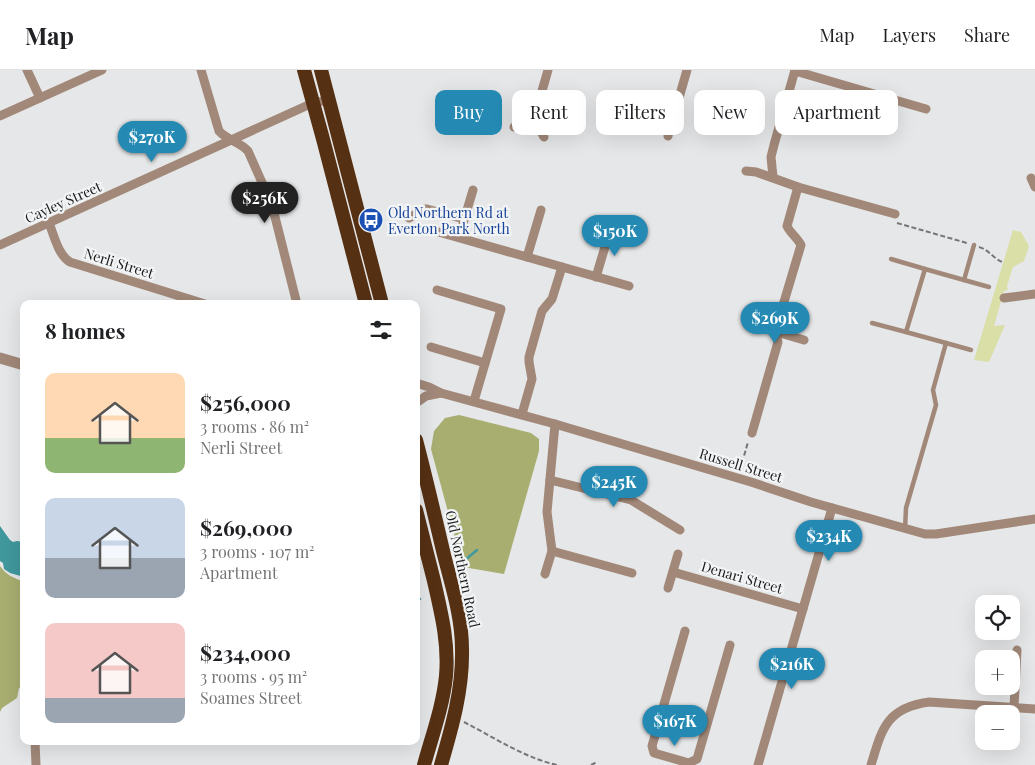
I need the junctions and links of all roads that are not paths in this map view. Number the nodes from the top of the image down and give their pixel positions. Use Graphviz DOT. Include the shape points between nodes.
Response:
graph roads {
  1 [pos="27,70"];
  2 [pos="102,70"];
  3 [pos="201,70"];
  4 [pos="304,70"];
  5 [pos="321,70"];
  6 [pos="548,70"];
  7 [pos="687,70"];
  8 [pos="795,70"];
  9 [pos="542,90"];
  10 [pos="40,98"];
  11 [pos="329,99"];
  12 [pos="313,104"];
  13 [pos="926,109"];
  14 [pos="0,116"];
  15 [pos="336,126"];
  16 [pos="668,136"];
  17 [pos="323,139"];
  18 [pos="232,140"];
  19 [pos="746,171"];
  20 [pos="773,177"];
  21 [pos="1031,178"];
  22 [pos="798,186"];
  23 [pos="1035,187"];
  24 [pos="473,190"];
  25 [pos="541,210"];
  26 [pos="895,214"];
  27 [pos="409,218"];
  28 [pos="464,219"];
  29 [pos="49,223"];
  30 [pos="435,230"];
  31 [pos="610,230"];
  32 [pos="459,237"];
  33 [pos="0,245"];
  34 [pos="974,245"];
  35 [pos="527,257"];
  36 [pos="891,259"];
  37 [pos="562,267"];
  38 [pos="925,269"];
  39 [pos="596,277"];
  40 [pos="964,280"];
  41 [pos="629,286"];
  42 [pos="989,288"];
  43 [pos="437,290"];
  44 [pos="1035,294"];
  45 [pos="1004,298"];
  46 [pos="192,300"];
  47 [pos="296,300"];
  48 [pos="365,300"];
  49 [pos="381,300"];
  50 [pos="872,323"];
  51 [pos="752,325"];
  52 [pos="775,332"];
  53 [pos="906,332"];
  54 [pos="804,340"];
  55 [pos="946,344"];
  56 [pos="431,347"];
  57 [pos="971,350"];
  58 [pos="0,358"];
  59 [pos="485,363"];
  60 [pos="20,364"];
  61 [pos="420,384"];
  62 [pos="441,393"];
  63 [pos="420,400"];
  64 [pos="474,401"];
  65 [pos="522,414"];
  66 [pos="554,424"];
  67 [pos="752,433"];
  68 [pos="420,462"];
  69 [pos="550,480"];
  70 [pos="832,508"];
  71 [pos="1035,519"];
  72 [pos="420,526"];
  73 [pos="905,529"];
  74 [pos="680,530"];
  75 [pos="552,551"];
  76 [pos="678,554"];
  77 [pos="673,572"];
  78 [pos="632,573"];
  79 [pos="546,574"];
  80 [pos="668,588"];
  81 [pos="803,609"];
  82 [pos="685,631"];
  83 [pos="730,646"];
  84 [pos="980,705"];
  85 [pos="1020,707"];
  86 [pos="1035,708"];
  87 [pos="35,745"];
  88 [pos="36,765"];
  89 [pos="424,765"];
  90 [pos="441,765"];
  91 [pos="758,765"];
  92 [pos="871,765"];
  1 -- 10 [label="street"];
  2 -- 10 [label="street"];
  3 -- 18 [label="street" via="219,131"];
  4 -- 12 [label="highway"];
  5 -- 11 [label="highway"];
  6 -- 9 [label="street"];
  7 -- 16 [label="street"];
  8 -- 13 [label="street"];
  8 -- 20 [label="street" via="774,145"];
  10 -- 14 [label="street"];
  11 -- 12 [label="street, Cayley Street"];
  11 -- 15 [label="highway"];
  12 -- 17 [label="highway"];
  12 -- 18 [label="street, Cayley Street"];
  15 -- 17 [label="highway"];
  15 -- 49 [label="highway"];
  17 -- 48 [label="highway"];
  18 -- 29 [label="street, Cayley Street"];
  18 -- 47 [label="street" via="248,151 269,198"];
  19 -- 20 [label="street"];
  20 -- 22 [label="street"];
  21 -- 23 [label="street"];
  22 -- 26 [label="street"];
  22 -- 52 [label="street" via="787,226 800,245"];
  24 -- 28 [label="street"];
  25 -- 35 [label="street"];
  27 -- 28 [label="street" via="427,209"];
  28 -- 32 [label="street"];
  29 -- 33 [label="street, Cayley Street"];
  29 -- 46 [label="street, Nerli Street" via="64,258 70,262"];
  30 -- 32 [label="street"];
  31 -- 39 [label="street"];
  32 -- 35 [label="street"];
  34 -- 40 [label="lane"];
  35 -- 37 [label="street"];
  36 -- 38 [label="lane"];
  37 -- 39 [label="street"];
  37 -- 65 [label="street" via="552,299 541,314 529,357 532,379"];
  38 -- 40 [label="lane"];
  38 -- 53 [label="lane"];
  39 -- 41 [label="street"];
  40 -- 42 [label="lane"];
  43 -- 59 [label="street" via="501,309"];
  44 -- 45 [label="street"];
  50 -- 53 [label="lane"];
  51 -- 52 [label="street"];
  52 -- 54 [label="street"];
  52 -- 67 [label="street" via="778,342"];
  53 -- 55 [label="lane"];
  55 -- 57 [label="lane"];
  55 -- 73 [label="lane" via="933,390 936,405 906,508"];
  56 -- 59 [label="street"];
  58 -- 60 [label="street"];
  59 -- 64 [label="street"];
  61 -- 62 [label="street, Russell Street"];
  62 -- 63 [label="street"];
  62 -- 64 [label="street, Russell Street"];
  64 -- 65 [label="street, Russell Street"];
  65 -- 66 [label="street, Russell Street"];
  66 -- 69 [label="street"];
  66 -- 70 [label="street, Russell Street"];
  68 -- 90 [label="highway, Old Northern Road" via="461,632 459,694"];
  69 -- 74 [label="street" via="631,500"];
  69 -- 75 [label="street" via="547,512"];
  70 -- 73 [label="street, Russell Street"];
  70 -- 81 [label="street"];
  71 -- 73 [label="street, Russell Street" via="936,534"];
  72 -- 89 [label="highway" via="442,613 446,648 444,688"];
  75 -- 78 [label="street"];
  75 -- 79 [label="street"];
  76 -- 77 [label="street"];
  77 -- 80 [label="street"];
  77 -- 81 [label="street, Denari Street"];
  81 -- 91 [label="street"];
  82 -- 83 [label="street" via="652,746 654,753 689,763 697,759"];
  84 -- 92 [label="street" via="928,702 905,708 887,722"];
  85 -- 86 [label="street"];
  87 -- 88 [label="street"];
}
